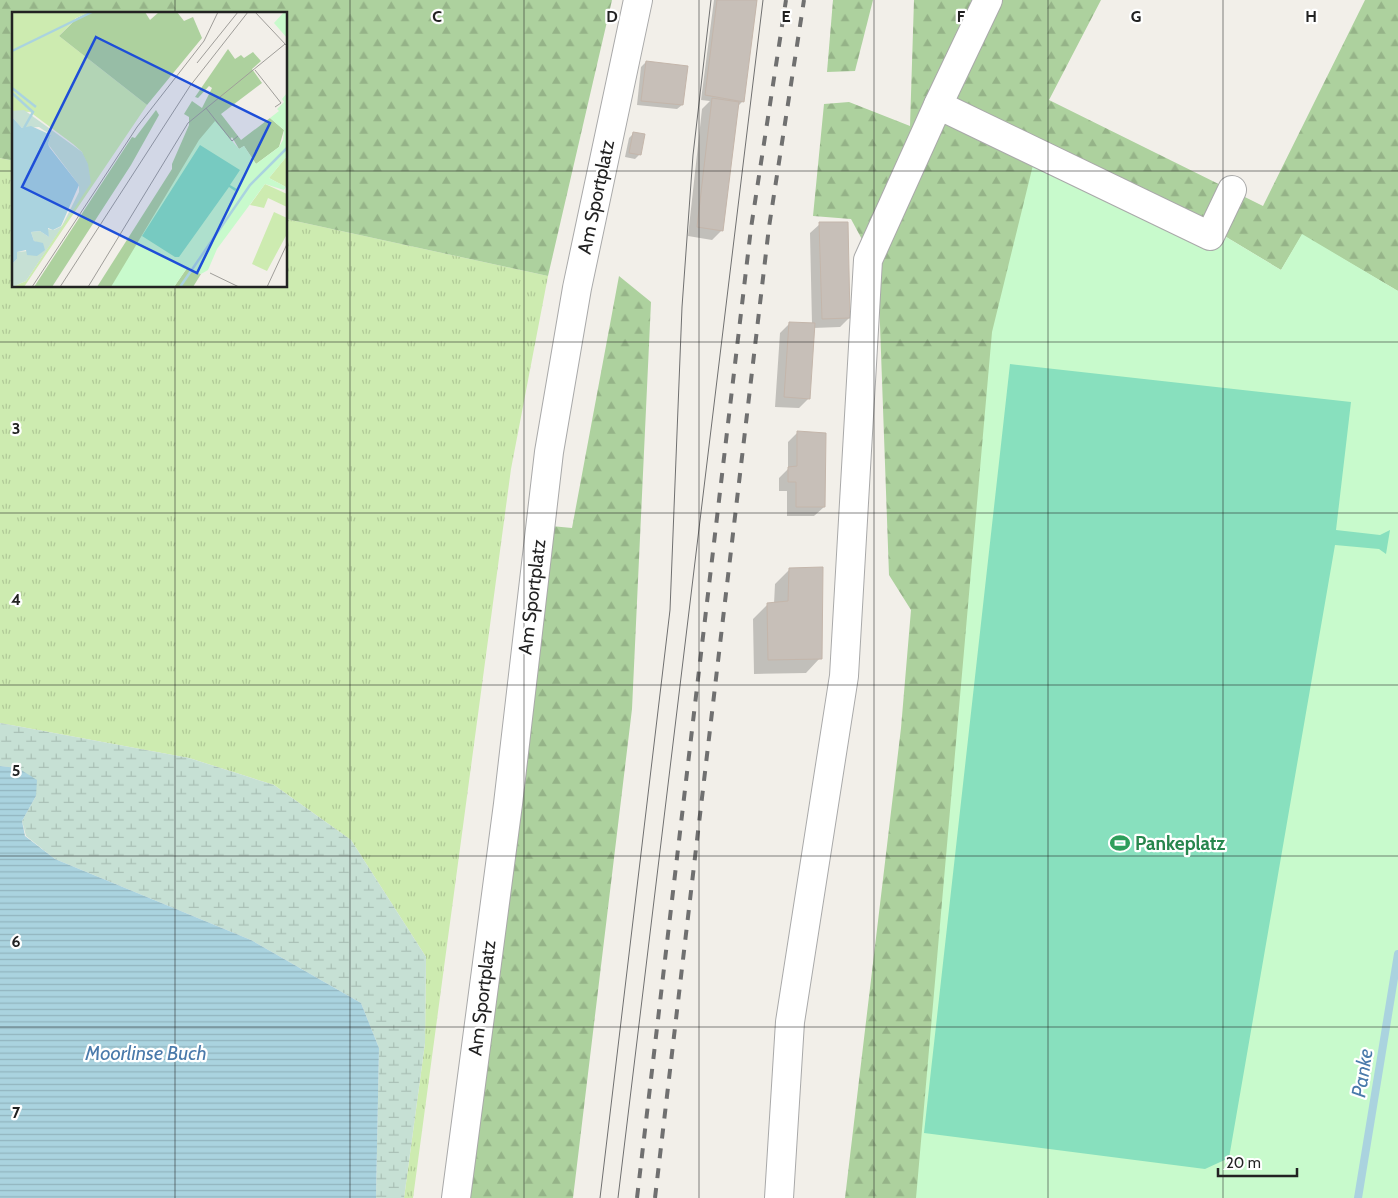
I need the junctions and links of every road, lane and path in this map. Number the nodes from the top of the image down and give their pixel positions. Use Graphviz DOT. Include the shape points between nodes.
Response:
graph roads {
  1 [pos="638,0"];
  2 [pos="988,0"];
  3 [pos="938,105"];
  4 [pos="1232,190"];
  5 [pos="456,1198"];
  6 [pos="778,1198"];
  1 -- 5 [label="street, Am Sportplatz" via="577,288 549,452 509,795"];
  2 -- 3 [label="street"];
  3 -- 4 [label="street" via="1210,236"];
  3 -- 6 [label="street" via="868,260 844,676 790,1022"];
}
